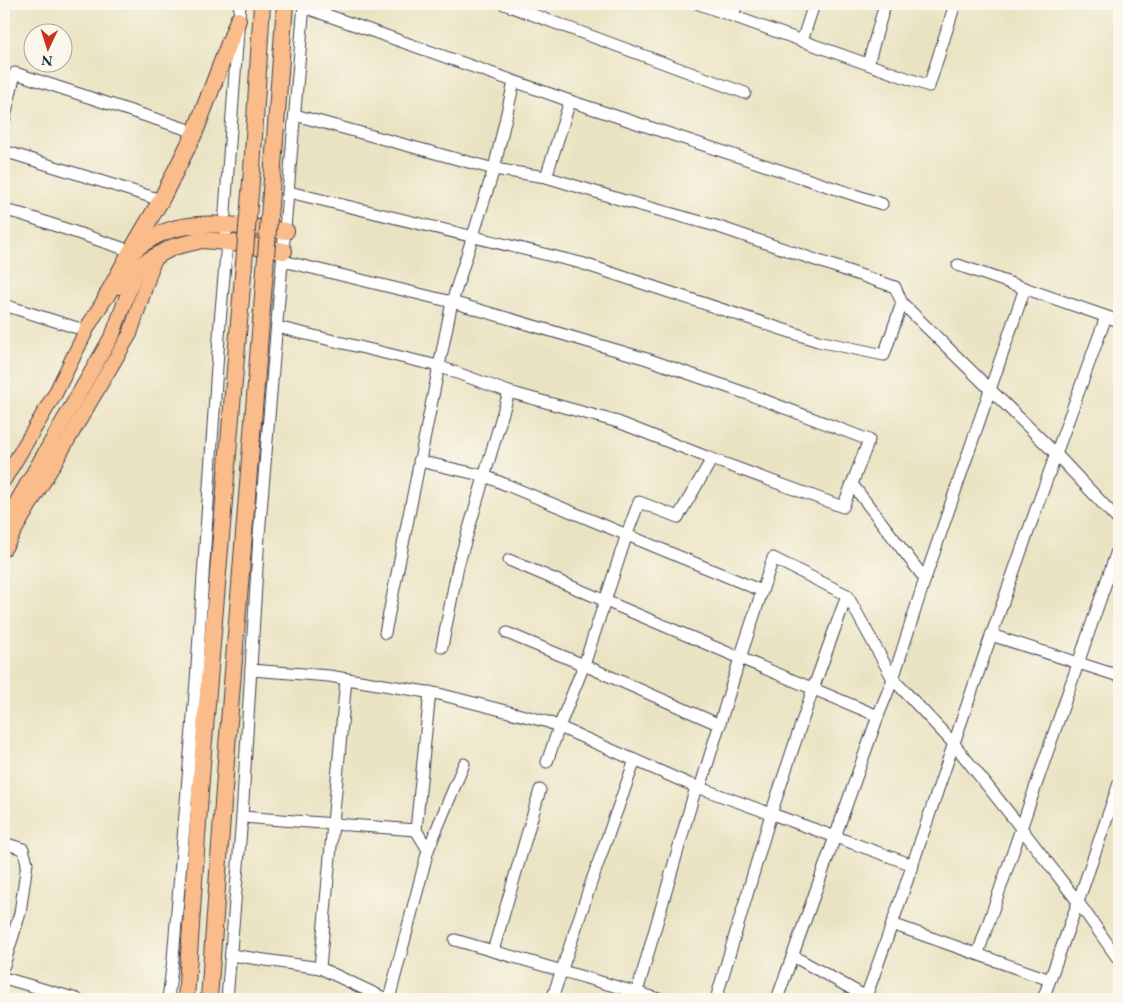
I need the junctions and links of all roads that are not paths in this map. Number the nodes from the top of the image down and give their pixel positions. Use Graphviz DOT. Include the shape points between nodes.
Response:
graph roads {
  1 [pos="262,4"];
  2 [pos="285,4"];
  3 [pos="504,4"];
  4 [pos="698,4"];
  5 [pos="737,4"];
  6 [pos="814,4"];
  7 [pos="885,4"];
  8 [pos="955,4"];
  9 [pos="304,5"];
  10 [pos="239,12"];
  11 [pos="733,16"];
  12 [pos="802,41"];
  13 [pos="868,64"];
  14 [pos="514,82"];
  15 [pos="745,93"];
  16 [pos="570,101"];
  17 [pos="295,115"];
  18 [pos="4,121"];
  19 [pos="194,132"];
  20 [pos="4,151"];
  21 [pos="494,169"];
  22 [pos="546,177"];
  23 [pos="289,192"];
  24 [pos="161,200"];
  25 [pos="882,204"];
  26 [pos="4,210"];
  27 [pos="224,225"];
  28 [pos="286,231"];
  29 [pos="472,236"];
  30 [pos="227,242"];
  31 [pos="131,252"];
  32 [pos="283,256"];
  33 [pos="155,257"];
  34 [pos="958,265"];
  35 [pos="138,266"];
  36 [pos="1025,288"];
  37 [pos="106,297"];
  38 [pos="452,302"];
  39 [pos="902,303"];
  40 [pos="4,306"];
  41 [pos="1106,317"];
  42 [pos="1119,321"];
  43 [pos="277,327"];
  44 [pos="87,331"];
  45 [pos="438,366"];
  46 [pos="990,389"];
  47 [pos="510,392"];
  48 [pos="1056,454"];
  49 [pos="712,460"];
  50 [pos="419,461"];
  51 [pos="485,476"];
  52 [pos="4,480"];
  53 [pos="852,484"];
  54 [pos="1119,521"];
  55 [pos="4,524"];
  56 [pos="627,534"];
  57 [pos="1119,545"];
  58 [pos="4,549"];
  59 [pos="508,560"];
  60 [pos="925,579"];
  61 [pos="762,591"];
  62 [pos="847,595"];
  63 [pos="604,602"];
  64 [pos="507,633"];
  65 [pos="385,634"];
  66 [pos="991,636"];
  67 [pos="442,647"];
  68 [pos="740,658"];
  69 [pos="1078,663"];
  70 [pos="584,665"];
  71 [pos="251,670"];
  72 [pos="1119,676"];
  73 [pos="346,679"];
  74 [pos="893,679"];
  75 [pos="814,689"];
  76 [pos="430,692"];
  77 [pos="878,716"];
  78 [pos="720,725"];
  79 [pos="559,726"];
  80 [pos="954,744"];
  81 [pos="635,760"];
  82 [pos="548,762"];
  83 [pos="464,764"];
  84 [pos="1119,783"];
  85 [pos="698,788"];
  86 [pos="540,790"];
  87 [pos="771,814"];
  88 [pos="242,817"];
  89 [pos="334,823"];
  90 [pos="1021,828"];
  91 [pos="416,830"];
  92 [pos="836,837"];
  93 [pos="4,842"];
  94 [pos="428,850"];
  95 [pos="913,865"];
  96 [pos="1078,902"];
  97 [pos="892,924"];
  98 [pos="455,940"];
  99 [pos="494,951"];
  100 [pos="978,953"];
  101 [pos="231,955"];
  102 [pos="793,956"];
  103 [pos="1119,960"];
  104 [pos="4,965"];
  105 [pos="320,968"];
  106 [pos="562,971"];
  107 [pos="4,978"];
  108 [pos="1050,980"];
  109 [pos="637,992"];
  110 [pos="74,999"];
  111 [pos="168,999"];
  112 [pos="186,999"];
  113 [pos="209,999"];
  114 [pos="227,999"];
  115 [pos="387,999"];
  116 [pos="552,999"];
  117 [pos="659,999"];
  118 [pos="716,999"];
  119 [pos="777,999"];
  120 [pos="867,999"];
  121 [pos="1043,999"];
  1 -- 112 [label="highway, bridge" via="252,170 202,764"];
  2 -- 113 [label="highway, bridge"];
  3 -- 15 [label="street"];
  4 -- 11 [label="street"];
  5 -- 11 [label="street"];
  6 -- 12 [label="street"];
  7 -- 13 [label="street"];
  8 -- 13 [label="street" via="929,86"];
  9 -- 14 [label="street"];
  9 -- 17 [label="street"];
  10 -- 19 [label="highway"];
  10 -- 27 [label="street"];
  11 -- 12 [label="street"];
  12 -- 13 [label="street"];
  14 -- 16 [label="street"];
  14 -- 21 [label="street"];
  16 -- 22 [label="street"];
  16 -- 25 [label="street"];
  17 -- 21 [label="street"];
  17 -- 23 [label="street"];
  18 -- 19 [label="street" via="15,73"];
  19 -- 24 [label="highway"];
  20 -- 24 [label="street"];
  21 -- 22 [label="street"];
  21 -- 29 [label="street"];
  22 -- 39 [label="street" via="716,226 895,287"];
  23 -- 28 [label="street"];
  23 -- 29 [label="street"];
  24 -- 31 [label="highway"];
  26 -- 31 [label="street"];
  27 -- 28 [label="highway"];
  27 -- 30 [label="street"];
  27 -- 31 [label="highway" via="178,227 161,233"];
  28 -- 32 [label="street"];
  29 -- 38 [label="street"];
  29 -- 39 [label="street" via="580,263 818,341 884,355"];
  30 -- 32 [label="highway"];
  30 -- 33 [label="highway" via="202,240 173,247"];
  30 -- 111 [label="street" via="195,691"];
  31 -- 37 [label="highway"];
  32 -- 38 [label="street"];
  32 -- 43 [label="street"];
  33 -- 35 [label="highway"];
  33 -- 58 [label="main road" via="130,334"];
  34 -- 36 [label="street"];
  35 -- 37 [label="highway"];
  35 -- 55 [label="main road" via="113,334"];
  36 -- 41 [label="street"];
  36 -- 46 [label="street"];
  37 -- 44 [label="main road"];
  38 -- 45 [label="street"];
  38 -- 53 [label="street" via="647,359 869,440"];
  39 -- 46 [label="street"];
  40 -- 44 [label="street"];
  41 -- 42 [label="street"];
  41 -- 48 [label="street"];
  43 -- 45 [label="street"];
  43 -- 71 [label="street"];
  44 -- 52 [label="main road" via="55,394"];
  45 -- 47 [label="street"];
  45 -- 50 [label="street"];
  46 -- 48 [label="street"];
  46 -- 60 [label="street"];
  47 -- 49 [label="street" via="618,422"];
  47 -- 51 [label="street"];
  48 -- 54 [label="street"];
  48 -- 66 [label="street"];
  49 -- 53 [label="street" via="843,508"];
  49 -- 56 [label="street" via="678,517 640,502"];
  50 -- 51 [label="street"];
  50 -- 65 [label="street"];
  51 -- 56 [label="street"];
  51 -- 67 [label="street" via="458,566"];
  53 -- 60 [label="street"];
  56 -- 61 [label="street"];
  56 -- 63 [label="street"];
  57 -- 69 [label="street"];
  59 -- 63 [label="street"];
  60 -- 74 [label="street"];
  61 -- 62 [label="street" via="773,558"];
  61 -- 68 [label="street"];
  62 -- 74 [label="street"];
  62 -- 75 [label="street"];
  63 -- 68 [label="street"];
  63 -- 70 [label="street"];
  64 -- 70 [label="street"];
  66 -- 69 [label="street"];
  66 -- 80 [label="street"];
  68 -- 75 [label="street"];
  68 -- 78 [label="street"];
  69 -- 72 [label="street"];
  69 -- 90 [label="street"];
  70 -- 78 [label="street"];
  70 -- 79 [label="street"];
  71 -- 73 [label="street"];
  71 -- 88 [label="street"];
  73 -- 76 [label="street"];
  73 -- 89 [label="street"];
  74 -- 77 [label="street"];
  74 -- 80 [label="street"];
  75 -- 77 [label="street"];
  75 -- 87 [label="street"];
  76 -- 79 [label="street"];
  76 -- 91 [label="street"];
  77 -- 92 [label="street"];
  78 -- 85 [label="street"];
  79 -- 81 [label="street"];
  79 -- 82 [label="street"];
  80 -- 90 [label="street"];
  80 -- 95 [label="street"];
  81 -- 85 [label="street"];
  81 -- 106 [label="street"];
  83 -- 94 [label="street"];
  84 -- 96 [label="street"];
  85 -- 87 [label="street"];
  85 -- 109 [label="street"];
  86 -- 99 [label="street"];
  87 -- 92 [label="street"];
  87 -- 118 [label="street"];
  88 -- 89 [label="street"];
  88 -- 101 [label="street"];
  89 -- 91 [label="street"];
  89 -- 105 [label="street"];
  90 -- 96 [label="street"];
  90 -- 100 [label="street"];
  91 -- 94 [label="street"];
  92 -- 95 [label="street"];
  92 -- 102 [label="street"];
  93 -- 104 [label="street" via="23,849 27,863 20,913"];
  94 -- 115 [label="street"];
  95 -- 97 [label="street"];
  96 -- 103 [label="street"];
  96 -- 108 [label="street"];
  97 -- 100 [label="street"];
  97 -- 120 [label="street"];
  98 -- 99 [label="street"];
  99 -- 106 [label="street"];
  100 -- 108 [label="street"];
  101 -- 105 [label="street"];
  101 -- 114 [label="street"];
  102 -- 119 [label="street"];
  102 -- 120 [label="street"];
  105 -- 115 [label="street"];
  106 -- 109 [label="street"];
  106 -- 116 [label="street"];
  107 -- 110 [label="street"];
  108 -- 121 [label="street"];
  109 -- 117 [label="street"];
}
